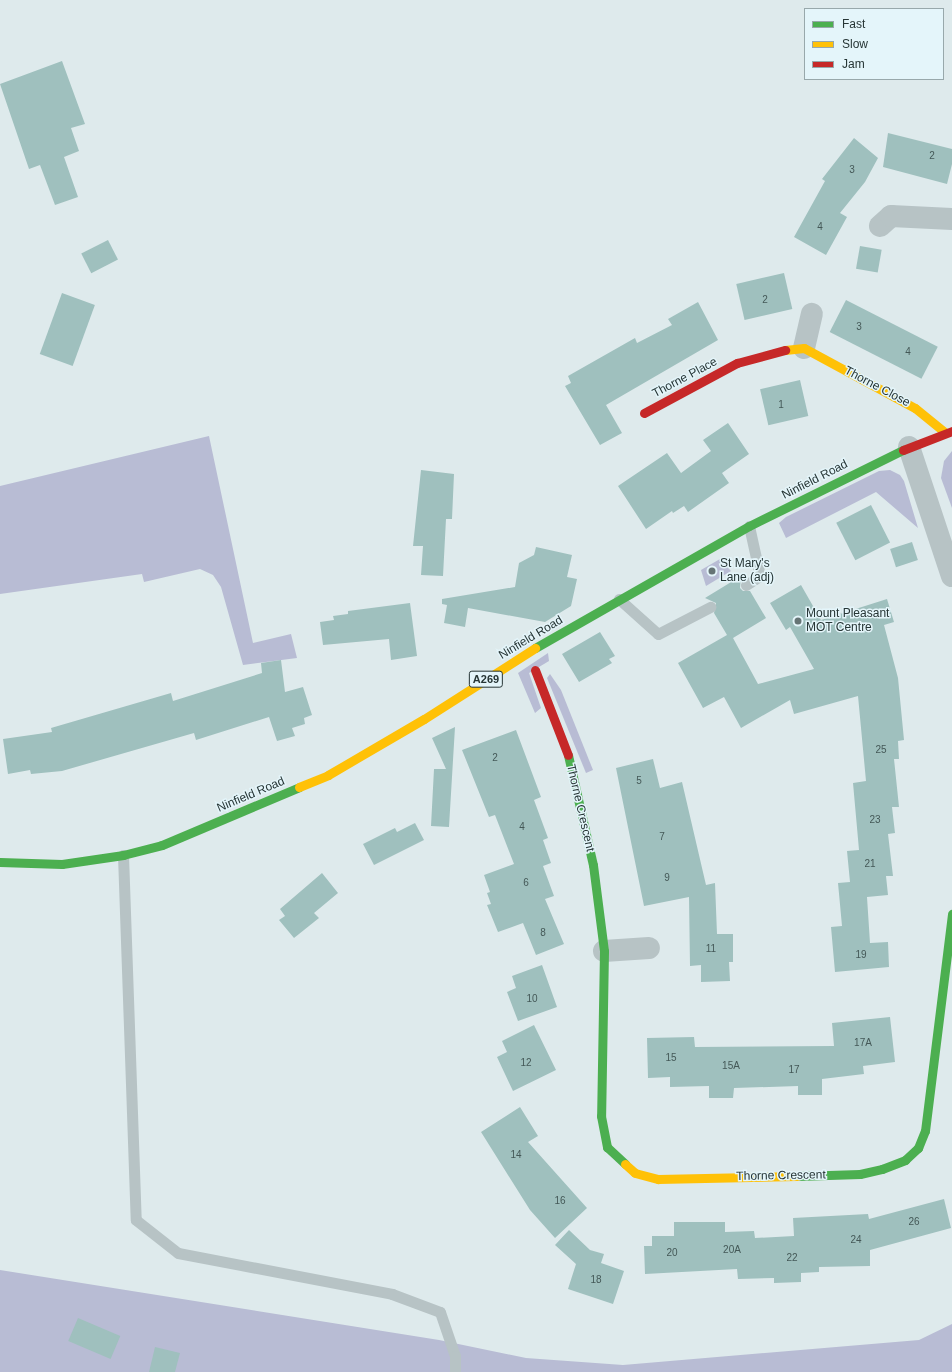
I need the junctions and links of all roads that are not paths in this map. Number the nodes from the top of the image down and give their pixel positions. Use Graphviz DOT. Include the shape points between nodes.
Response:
graph roads {
  1 [pos="952,219"];
  2 [pos="880,226"];
  3 [pos="812,314"];
  4 [pos="804,348"];
  5 [pos="644,413"];
  6 [pos="948,432"];
  7 [pos="909,447"];
  8 [pos="749,526"];
  9 [pos="952,576"];
  10 [pos="746,585"];
  11 [pos="620,599"];
  12 [pos="710,607"];
  13 [pos="535,670"];
  14 [pos="123,855"];
  15 [pos="0,862"];
  16 [pos="952,914"];
  17 [pos="649,948"];
  18 [pos="604,951"];
  19 [pos="455,1372"];
  1 -- 2 [label="street" via="891,216"];
  3 -- 4 [label="street"];
  4 -- 5 [label="street, Thorne Place" via="774,351 738,363"];
  4 -- 6 [label="street, Thorne Close" via="915,408"];
  6 -- 7 [label="street, Ninfield Road / A269"];
  7 -- 8 [label="street, Ninfield Road / A269"];
  7 -- 9 [label="street"];
  8 -- 10 [label="lane" via="760,576"];
  8 -- 11 [label="street, Ninfield Road / A269"];
  11 -- 12 [label="lane" via="658,634"];
  11 -- 14 [label="street, Ninfield Road / A269" via="328,775 162,845"];
  13 -- 18 [label="street, Thorne Crescent" via="571,764 593,865"];
  14 -- 15 [label="street, Ninfield Road / A269" via="62,864"];
  14 -- 19 [label="lane" via="136,1220 178,1253 392,1294 440,1312 455,1356"];
  16 -- 18 [label="street, Thorne Crescent" via="925,1131 918,1148 905,1160 860,1174 658,1179 635,1173 621,1162 607,1147 602,1116"];
  17 -- 18 [label="street"];
}
